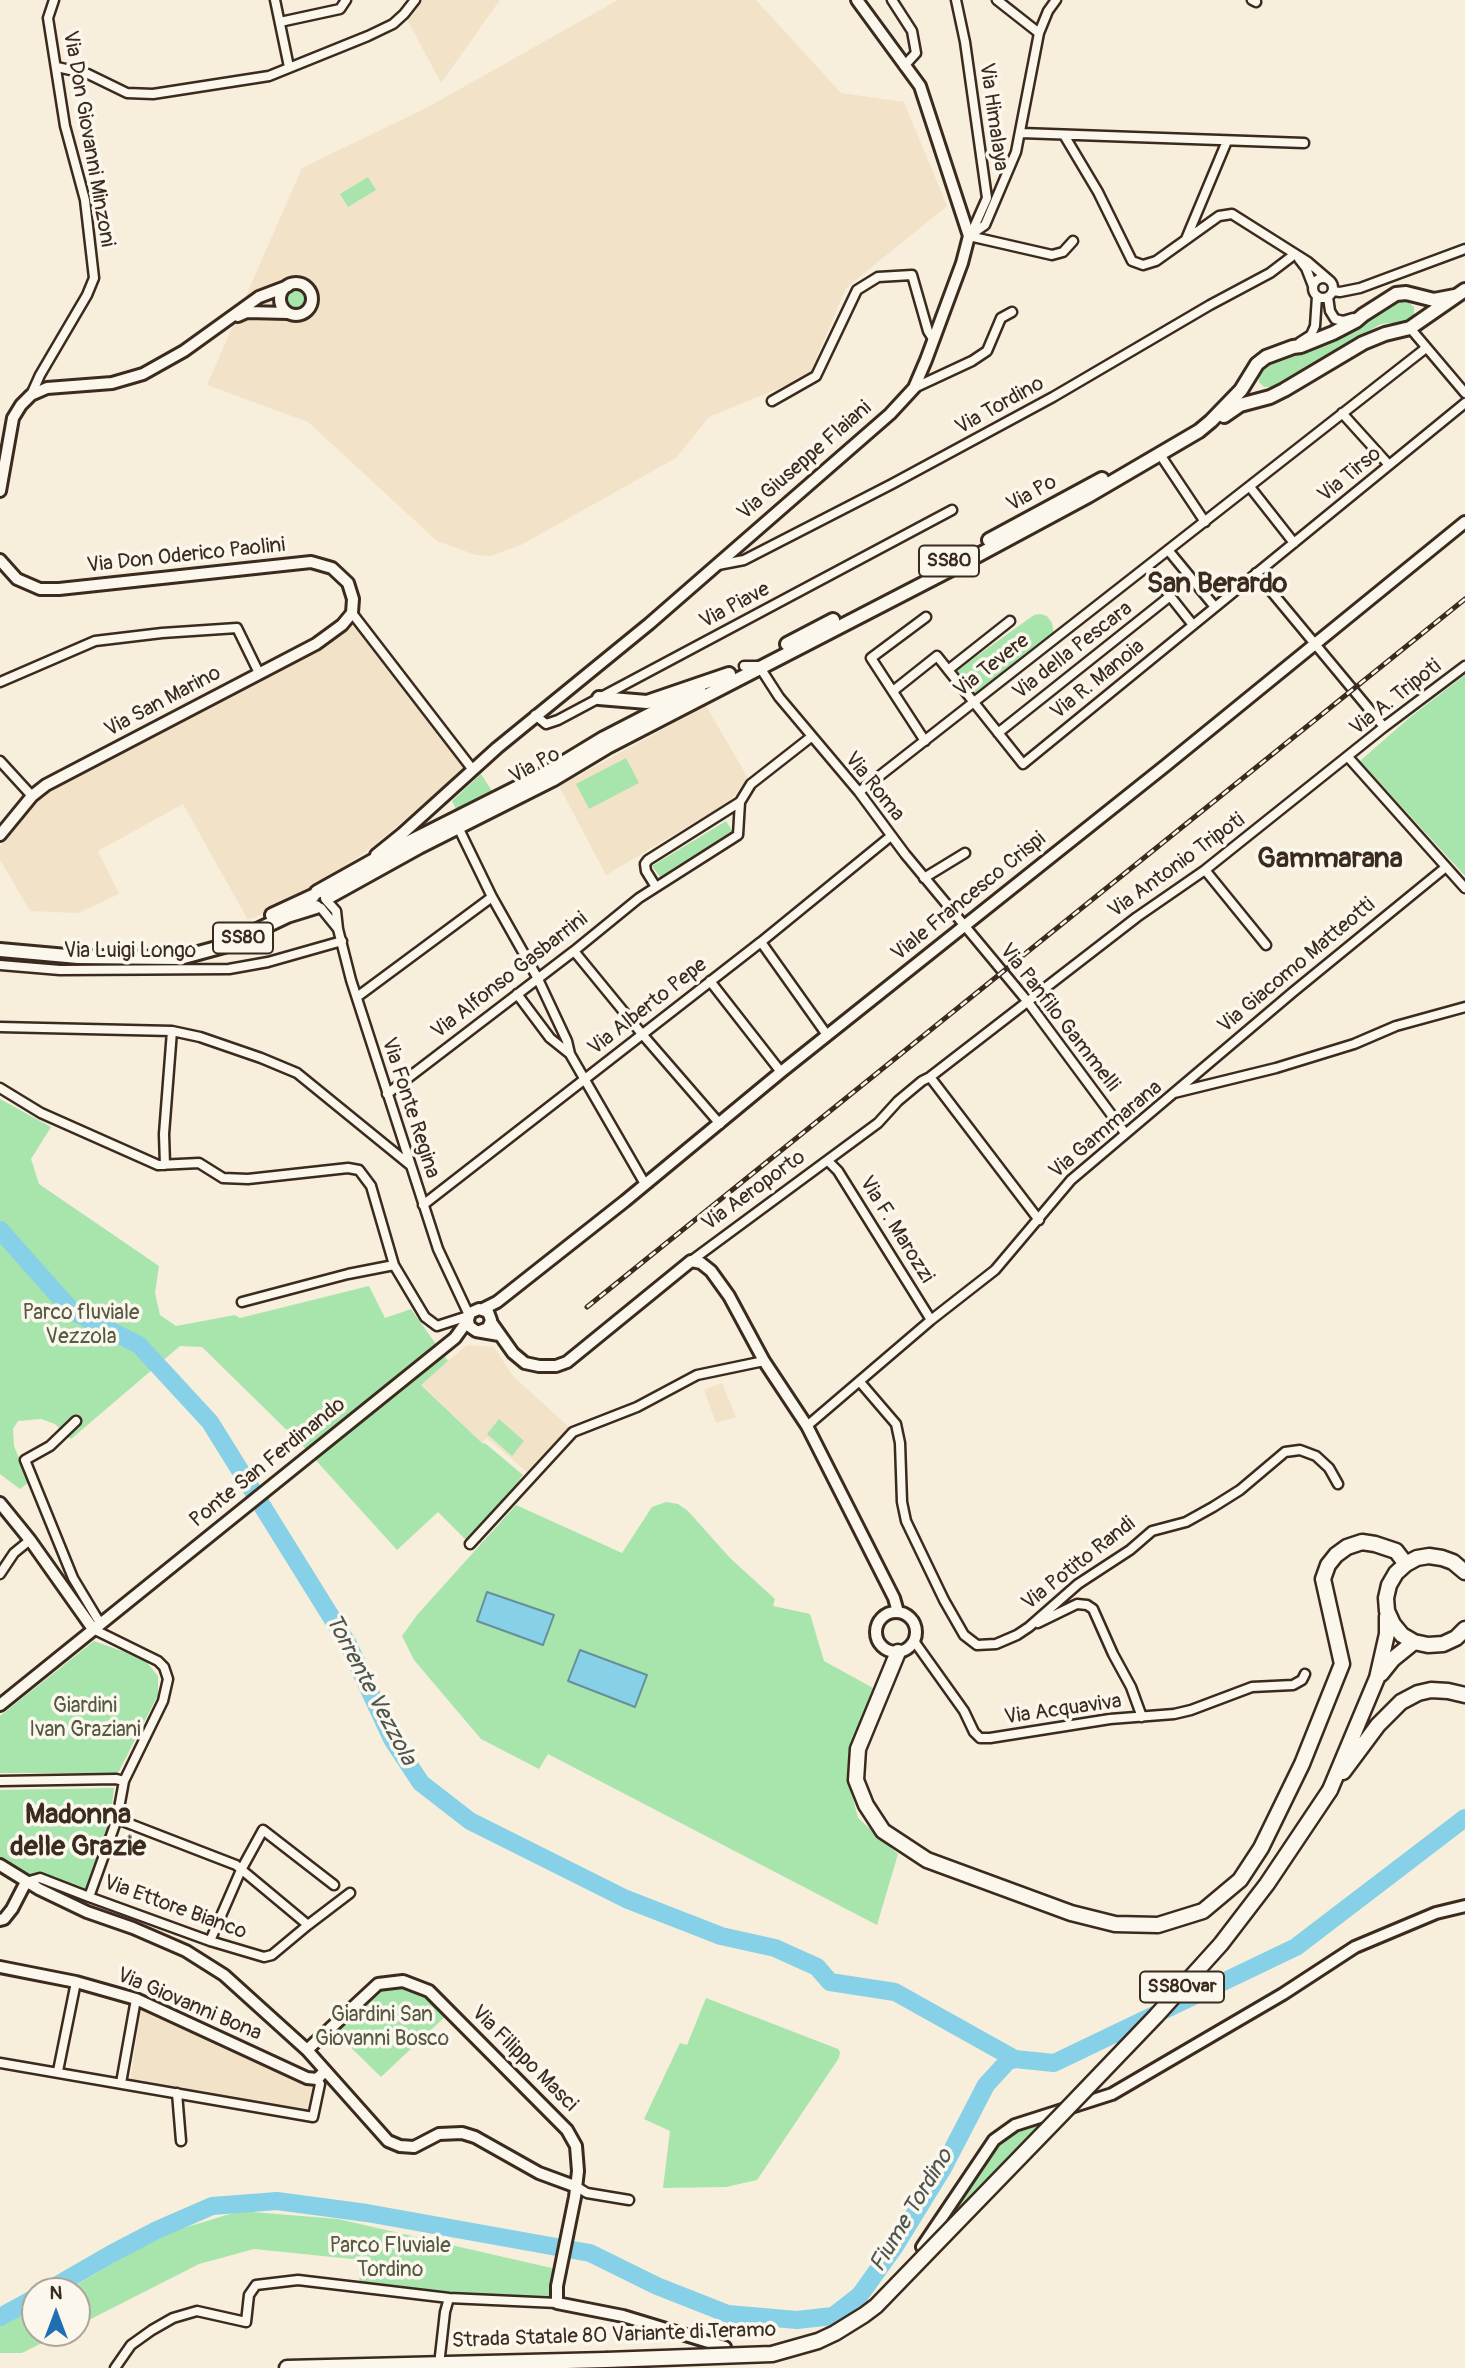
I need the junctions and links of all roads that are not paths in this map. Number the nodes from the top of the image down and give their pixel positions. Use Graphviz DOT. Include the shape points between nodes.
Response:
graph roads {
  1 [pos="54,0"];
  2 [pos="275,0"];
  3 [pos="346,0"];
  4 [pos="415,0"];
  5 [pos="857,0"];
  6 [pos="892,0"];
  7 [pos="956,0"];
  8 [pos="997,0"];
  9 [pos="1056,0"];
  10 [pos="280,22"];
  11 [pos="1039,33"];
  12 [pos="904,66"];
  13 [pos="57,67"];
  14 [pos="289,67"];
  15 [pos="1021,133"];
  16 [pos="1064,135"];
  17 [pos="1227,141"];
  18 [pos="1304,143"];
  19 [pos="969,236"];
  20 [pos="1186,240"];
  21 [pos="1073,241"];
  22 [pos="1465,249"];
  23 [pos="1295,254"];
  24 [pos="1329,280"];
  25 [pos="288,286"];
  26 [pos="1313,286"];
  27 [pos="1460,293"];
  28 [pos="1331,294"];
  29 [pos="1317,296"];
  30 [pos="1415,297"];
  31 [pos="1012,312"];
  32 [pos="288,313"];
  33 [pos="1363,315"];
  34 [pos="225,320"];
  35 [pos="1414,325"];
  36 [pos="933,340"];
  37 [pos="1293,347"];
  38 [pos="1426,348"];
  39 [pos="1252,373"];
  40 [pos="914,388"];
  41 [pos="1277,393"];
  42 [pos="1465,393"];
  43 [pos="31,395"];
  44 [pos="772,401"];
  45 [pos="1465,403"];
  46 [pos="1342,413"];
  47 [pos="1211,421"];
  48 [pos="1157,454"];
  49 [pos="1389,465"];
  50 [pos="1250,487"];
  51 [pos="0,491"];
  52 [pos="952,510"];
  53 [pos="1205,522"];
  54 [pos="1465,522"];
  55 [pos="1294,543"];
  56 [pos="1168,550"];
  57 [pos="0,560"];
  58 [pos="712,567"];
  59 [pos="1147,567"];
  60 [pos="1256,573"];
  61 [pos="1169,597"];
  62 [pos="1215,607"];
  63 [pos="853,610"];
  64 [pos="352,613"];
  65 [pos="926,617"];
  66 [pos="1010,621"];
  67 [pos="1193,625"];
  68 [pos="1315,643"];
  69 [pos="744,666"];
  70 [pos="1465,666"];
  71 [pos="760,667"];
  72 [pos="948,670"];
  73 [pos="259,673"];
  74 [pos="0,682"];
  75 [pos="893,691"];
  76 [pos="678,695"];
  77 [pos="599,698"];
  78 [pos="974,702"];
  79 [pos="535,716"];
  80 [pos="1384,727"];
  81 [pos="998,733"];
  82 [pos="811,737"];
  83 [pos="925,741"];
  84 [pos="607,747"];
  85 [pos="1348,757"];
  86 [pos="0,761"];
  87 [pos="473,770"];
  88 [pos="859,792"];
  89 [pos="32,796"];
  90 [pos="740,802"];
  91 [pos="458,827"];
  92 [pos="402,834"];
  93 [pos="0,835"];
  94 [pos="891,836"];
  95 [pos="395,849"];
  96 [pos="965,853"];
  97 [pos="1446,867"];
  98 [pos="367,869"];
  99 [pos="1205,870"];
  100 [pos="924,878"];
  101 [pos="656,887"];
  102 [pos="1465,887"];
  103 [pos="492,897"];
  104 [pos="320,900"];
  105 [pos="964,926"];
  106 [pos="342,942"];
  107 [pos="761,942"];
  108 [pos="1266,945"];
  109 [pos="0,950"];
  110 [pos="574,951"];
  111 [pos="0,965"];
  112 [pos="537,977"];
  113 [pos="709,981"];
  114 [pos="517,994"];
  115 [pos="357,997"];
  116 [pos="1028,1002"];
  117 [pos="1465,1007"];
  118 [pos="0,1027"];
  119 [pos="172,1031"];
  120 [pos="642,1034"];
  121 [pos="827,1035"];
  122 [pos="570,1054"];
  123 [pos="781,1072"];
  124 [pos="930,1077"];
  125 [pos="585,1078"];
  126 [pos="0,1088"];
  127 [pos="387,1094"];
  128 [pos="1171,1094"];
  129 [pos="720,1124"];
  130 [pos="1125,1133"];
  131 [pos="828,1161"];
  132 [pos="165,1165"];
  133 [pos="410,1165"];
  134 [pos="645,1184"];
  135 [pos="424,1205"];
  136 [pos="1039,1220"];
  137 [pos="691,1261"];
  138 [pos="394,1265"];
  139 [pos="242,1302"];
  140 [pos="478,1315"];
  141 [pos="931,1321"];
  142 [pos="477,1331"];
  143 [pos="499,1335"];
  144 [pos="455,1338"];
  145 [pos="764,1361"];
  146 [pos="860,1382"];
  147 [pos="76,1421"];
  148 [pos="807,1426"];
  149 [pos="1338,1484"];
  150 [pos="0,1503"];
  151 [pos="30,1540"];
  152 [pos="470,1544"];
  153 [pos="1465,1552"];
  154 [pos="1453,1562"];
  155 [pos="1406,1564"];
  156 [pos="1465,1572"];
  157 [pos="0,1574"];
  158 [pos="1387,1611"];
  159 [pos="898,1612"];
  160 [pos="100,1624"];
  161 [pos="1029,1627"];
  162 [pos="1465,1629"];
  163 [pos="914,1641"];
  164 [pos="1414,1643"];
  165 [pos="898,1652"];
  166 [pos="1305,1674"];
  167 [pos="1377,1678"];
  168 [pos="1465,1695"];
  169 [pos="0,1705"];
  170 [pos="1142,1717"];
  171 [pos="1349,1757"];
  172 [pos="0,1781"];
  173 [pos="124,1781"];
  174 [pos="117,1819"];
  175 [pos="0,1865"];
  176 [pos="241,1870"];
  177 [pos="26,1882"];
  178 [pos="334,1885"];
  179 [pos="350,1893"];
  180 [pos="89,1897"];
  181 [pos="1465,1906"];
  182 [pos="0,1920"];
  183 [pos="308,1925"];
  184 [pos="210,1941"];
  185 [pos="0,1967"];
  186 [pos="76,1982"];
  187 [pos="136,1999"];
  188 [pos="307,2050"];
  189 [pos="0,2063"];
  190 [pos="58,2071"];
  191 [pos="321,2075"];
  192 [pos="121,2083"];
  193 [pos="177,2093"];
  194 [pos="181,2141"];
  195 [pos="577,2187"];
  196 [pos="629,2200"];
  197 [pos="922,2247"];
  198 [pos="449,2298"];
  199 [pos="557,2303"];
  200 [pos="725,2347"];
  201 [pos="440,2356"];
  202 [pos="116,2368"];
  203 [pos="286,2368"];
  1 -- 13 [label="street, Via Don Giovanni Minzoni" via="48,18"];
  2 -- 10 [label="street"];
  3 -- 10 [label="street" via="340,9"];
  4 -- 14 [label="street" via="393,24"];
  5 -- 12 [label="street"];
  6 -- 12 [label="street" via="912,31 916,53"];
  7 -- 19 [label="street, Via Himalaya" via="987,198"];
  8 -- 11 [label="street"];
  9 -- 11 [label="street, Via Giuseppe Flaiani"];
  10 -- 14 [label="street"];
  11 -- 15 [label="street, Via Giuseppe Flaiani"];
  12 -- 19 [label="street" via="920,86"];
  13 -- 14 [label="street" via="127,93 153,94 270,76"];
  13 -- 43 [label="street, Via Don Giovanni Minzoni" via="65,125 85,200 94,278"];
  15 -- 16 [label="street"];
  15 -- 19 [label="street, Via Giuseppe Flaiani" via="985,225"];
  16 -- 17 [label="street"];
  16 -- 20 [label="street" via="1132,261 1143,265 1156,261"];
  17 -- 18 [label="street"];
  17 -- 20 [label="street"];
  19 -- 21 [label="street" via="1052,255 1063,252"];
  19 -- 36 [label="street, Via Giuseppe Flaiani"];
  20 -- 23 [label="street" via="1219,216 1232,214"];
  22 -- 28 [label="street" via="1360,288"];
  23 -- 24 [label="street"];
  23 -- 26 [label="street"];
  23 -- 58 [label="street, Via Tordino" via="1270,273 1053,397 892,484 744,560"];
  24 -- 26 [label="street" via="1320,279"];
  24 -- 28 [label="street"];
  25 -- 32 [label="street" via="281,297"];
  25 -- 32 [label="street" via="303,285 312,302 302,314"];
  25 -- 34 [label="street" via="259,297"];
  26 -- 29 [label="street"];
  27 -- 30 [label="main road, SS80" via="1434,300"];
  27 -- 35 [label="main road, SS80"];
  28 -- 29 [label="street"];
  28 -- 33 [label="street" via="1330,310 1335,319"];
  29 -- 37 [label="street" via="1315,327"];
  30 -- 33 [label="main road, SS80" via="1396,294"];
  30 -- 35 [label="main road" via="1421,310"];
  31 -- 40 [label="street" via="1001,318 987,351"];
  32 -- 34 [label="street" via="247,312"];
  33 -- 37 [label="main road, SS80" via="1325,337"];
  34 -- 43 [label="street" via="143,374 113,383 47,388"];
  35 -- 38 [label="street"];
  35 -- 41 [label="main road, SS80" via="1363,343"];
  36 -- 40 [label="street, Via Giuseppe Flaiani"];
  36 -- 44 [label="street" via="912,275 878,277 857,290 816,376"];
  37 -- 39 [label="main road, SS80" via="1261,360"];
  38 -- 42 [label="street"];
  38 -- 46 [label="street, Via Tevere"];
  39 -- 41 [label="main road" via="1255,385"];
  39 -- 47 [label="main road, Via Po / SS80"];
  40 -- 58 [label="street, Via Giuseppe Flaiani" via="890,414"];
  41 -- 47 [label="main road, Via Po / SS80"];
  43 -- 51 [label="street" via="13,418"];
  45 -- 49 [label="street, Via Tirso"];
  46 -- 49 [label="street"];
  46 -- 50 [label="street, Via Tevere"];
  47 -- 48 [label="main road, Via Po / SS80"];
  48 -- 53 [label="street"];
  48 -- 63 [label="main road, Via Po / SS80" via="1083,487"];
  48 -- 71 [label="main road, Via Po / SS80" via="971,559"];
  49 -- 55 [label="street, Via Tirso"];
  50 -- 53 [label="street, Via Tevere"];
  50 -- 55 [label="street"];
  52 -- 77 [label="street, Via Piave"];
  53 -- 56 [label="street, Via Tevere"];
  54 -- 68 [label="street, Viale Francesco Crispi"];
  55 -- 60 [label="street, Via Tirso"];
  56 -- 59 [label="street, Via Tevere"];
  56 -- 62 [label="street"];
  57 -- 64 [label="street, Via Don Oderico Paolini" via="17,579 40,589 311,562 332,568 348,583"];
  58 -- 79 [label="street, Via Giuseppe Flaiani"];
  59 -- 61 [label="street"];
  59 -- 78 [label="street, Via Tevere"];
  60 -- 62 [label="street, Via R. Manoia"];
  60 -- 68 [label="street"];
  61 -- 67 [label="street"];
  61 -- 81 [label="street, Via della Pescara"];
  62 -- 67 [label="street, Via R. Manoia"];
  63 -- 69 [label="main road, Via Po / SS80"];
  63 -- 71 [label="main road"];
  64 -- 73 [label="street, Via San Marino" via="316,644"];
  64 -- 87 [label="street"];
  65 -- 75 [label="street" via="872,658"];
  66 -- 72 [label="street"];
  67 -- 81 [label="street, Via R. Manoia" via="1023,764"];
  68 -- 80 [label="street"];
  68 -- 105 [label="street, Viale Francesco Crispi"];
  69 -- 71 [label="street"];
  69 -- 76 [label="main road, Via Po / SS80"];
  70 -- 80 [label="street, Via A. Tripoti"];
  71 -- 82 [label="street, Via Roma"];
  71 -- 84 [label="main road, Via Po / SS80"];
  72 -- 75 [label="street, Via R. Manoia" via="937,656"];
  72 -- 78 [label="street, Via R. Manoia"];
  73 -- 74 [label="street" via="237,628 95,641"];
  73 -- 89 [label="street, Via San Marino"];
  75 -- 83 [label="street"];
  76 -- 77 [label="main road" via="647,702"];
  76 -- 84 [label="main road" via="679,704"];
  76 -- 95 [label="main road, Via Po / SS80" via="548,772"];
  77 -- 79 [label="street, Via Piave" via="546,724"];
  78 -- 81 [label="street, Via R. Manoia"];
  78 -- 83 [label="street, Via Tevere"];
  79 -- 87 [label="street, Via Giuseppe Flaiani"];
  80 -- 85 [label="street, Via A. Tripoti"];
  82 -- 88 [label="street, Via Roma"];
  82 -- 90 [label="street" via="751,784"];
  83 -- 88 [label="street, Via Tevere"];
  84 -- 91 [label="main road, Via Po / SS80"];
  85 -- 97 [label="street"];
  85 -- 99 [label="street, Via Antonio Tripoti"];
  86 -- 89 [label="street"];
  87 -- 92 [label="street, Via Giuseppe Flaiani"];
  88 -- 94 [label="street, Via Roma"];
  89 -- 93 [label="street, Via San Marino"];
  90 -- 101 [label="street, Via Alfonso Gasbarrini" via="738,835"];
  90 -- 101 [label="street" via="648,860 646,871"];
  91 -- 98 [label="main road, Via Po / SS80"];
  91 -- 103 [label="street"];
  92 -- 95 [label="street, Via Giuseppe Flaiani"];
  92 -- 98 [label="street, Via Giuseppe Flaiani"];
  94 -- 100 [label="street, Via Roma"];
  94 -- 107 [label="street, Via Alberto Pepe"];
  95 -- 98 [label="main road, SS80"];
  96 -- 100 [label="street"];
  97 -- 102 [label="street"];
  97 -- 128 [label="street, Via Giacomo Matteotti"];
  98 -- 104 [label="main road, Via Giuseppe Flaiani / SS80"];
  99 -- 108 [label="street"];
  99 -- 116 [label="street, Via Antonio Tripoti"];
  100 -- 105 [label="street, Via Roma"];
  101 -- 110 [label="street, Via Alfonso Gasbarrini"];
  103 -- 112 [label="street"];
  103 -- 115 [label="street"];
  104 -- 106 [label="street, Via Fonte Regina"];
  104 -- 109 [label="main road, SS80" via="301,900 233,934 168,957 78,957"];
  105 -- 116 [label="street, Via Panfilo Gammelli"];
  105 -- 121 [label="street, Viale Francesco Crispi"];
  106 -- 111 [label="street, Via Luigi Longo" via="229,969 60,970"];
  106 -- 115 [label="street, Via Fonte Regina"];
  107 -- 113 [label="street, Via Alberto Pepe"];
  107 -- 121 [label="street"];
  110 -- 112 [label="street, Via Alfonso Gasbarrini"];
  110 -- 120 [label="street"];
  112 -- 114 [label="street, Via Alfonso Gasbarrini"];
  112 -- 122 [label="street"];
  113 -- 120 [label="street, Via Alberto Pepe"];
  113 -- 123 [label="street"];
  114 -- 122 [label="street" via="550,1038"];
  114 -- 127 [label="street, Via Alfonso Gasbarrini"];
  115 -- 127 [label="street, Via Fonte Regina"];
  116 -- 124 [label="street, Via Aeroporto"];
  116 -- 130 [label="street, Via Panfilo Gammelli"];
  117 -- 128 [label="street, Via Gammarana" via="1276,1069"];
  118 -- 119 [label="street"];
  119 -- 132 [label="street"];
  119 -- 133 [label="street" via="297,1073"];
  120 -- 125 [label="street, Via Alberto Pepe"];
  120 -- 129 [label="street"];
  121 -- 123 [label="street, Viale Francesco Crispi"];
  122 -- 125 [label="street"];
  123 -- 129 [label="street, Viale Francesco Crispi"];
  124 -- 131 [label="street, Via Aeroporto"];
  124 -- 136 [label="street"];
  125 -- 134 [label="street"];
  125 -- 135 [label="street, Via Alberto Pepe"];
  126 -- 132 [label="street" via="64,1124"];
  127 -- 133 [label="street, Via Fonte Regina"];
  128 -- 130 [label="street, Via Gammarana"];
  129 -- 134 [label="street, Viale Francesco Crispi"];
  130 -- 136 [label="street, Via Gammarana" via="1071,1180"];
  131 -- 137 [label="street, Via Aeroporto"];
  131 -- 141 [label="street, Via F. Marozzi"];
  132 -- 138 [label="street" via="200,1163 223,1178 248,1179 359,1170 371,1186"];
  133 -- 135 [label="street, Via Fonte Regina"];
  134 -- 140 [label="street, Viale Francesco Crispi"];
  135 -- 140 [label="street, Via Fonte Regina" via="438,1249 460,1293"];
  136 -- 141 [label="street, Via Gammarana" via="995,1270"];
  137 -- 143 [label="street, Via Aeroporto" via="567,1362 556,1366 525,1363"];
  137 -- 145 [label="street" via="711,1271"];
  138 -- 139 [label="street"];
  138 -- 140 [label="street" via="433,1325"];
  140 -- 142 [label="street" via="469,1326"];
  140 -- 142 [label="street, Ponte San Ferdinando" via="488,1328"];
  140 -- 143 [label="street, Via Aeroporto"];
  140 -- 144 [label="street, Ponte San Ferdinando"];
  141 -- 146 [label="street, Via Gammarana"];
  142 -- 143 [label="street"];
  142 -- 144 [label="street, Ponte San Ferdinando"];
  144 -- 160 [label="street, Ponte San Ferdinando"];
  145 -- 148 [label="street"];
  145 -- 152 [label="street" via="697,1375 637,1407 573,1432"];
  146 -- 148 [label="street, Via Gammarana"];
  146 -- 161 [label="street, Via Potito Randi" via="896,1424 906,1521 964,1635 977,1645 996,1644"];
  147 -- 160 [label="street" via="50,1446 25,1460 73,1578"];
  148 -- 159 [label="street"];
  149 -- 161 [label="street, Via Potito Randi" via="1316,1456 1300,1450 1285,1452 1213,1507 1186,1522 1152,1531 1077,1584"];
  150 -- 151 [label="street"];
  151 -- 157 [label="street"];
  151 -- 160 [label="street"];
  153 -- 154 [label="highway"];
  154 -- 155 [label="highway" via="1429,1556"];
  154 -- 156 [label="highway"];
  155 -- 158 [label="highway" via="1389,1585"];
  155 -- 165 [label="highway" via="1396,1551 1362,1542 1335,1555 1328,1565 1324,1579 1342,1664 1302,1763 1261,1848 1240,1880 1203,1911 1158,1924 1115,1924 1071,1913 926,1860 883,1831 856,1780 858,1749"];
  158 -- 164 [label="highway" via="1392,1625"];
  158 -- 167 [label="highway"];
  159 -- 163 [label="street" via="914,1622"];
  159 -- 165 [label="street" via="880,1619 875,1632 885,1649"];
  160 -- 169 [label="street, Ponte San Ferdinando"];
  160 -- 173 [label="street, Via Ettore Bianco" via="164,1667 168,1679"];
  161 -- 170 [label="street, Via Acquaviva" via="1077,1604 1093,1609"];
  162 -- 164 [label="highway" via="1443,1644"];
  163 -- 165 [label="street"];
  163 -- 170 [label="street, Via Acquaviva" via="980,1738"];
  164 -- 167 [label="highway"];
  166 -- 170 [label="street, Via Acquaviva" via="1293,1685 1252,1687 1191,1710"];
  167 -- 171 [label="highway"];
  168 -- 171 [label="highway" via="1431,1690 1401,1702"];
  171 -- 203 [label="highway, Strada Statale 80 Variante di Teramo / SS80var, bridge" via="1267,1884 1222,1944 876,2306 835,2333 785,2352 748,2357"];
  172 -- 173 [label="street"];
  173 -- 174 [label="street, Via Ettore Bianco"];
  174 -- 176 [label="street"];
  174 -- 180 [label="street, Via Ettore Bianco"];
  175 -- 177 [label="street"];
  176 -- 178 [label="street" via="262,1830"];
  176 -- 183 [label="street"];
  176 -- 184 [label="street"];
  177 -- 180 [label="street" via="40,1878"];
  177 -- 182 [label="street" via="12,1909"];
  177 -- 188 [label="street" via="186,1951 224,1975"];
  179 -- 183 [label="street"];
  180 -- 184 [label="street, Via Ettore Bianco"];
  181 -- 197 [label="street" via="1436,1913 1355,1947 1112,2094 1015,2126 994,2140"];
  183 -- 184 [label="street, Via Ettore Bianco" via="264,1957"];
  185 -- 186 [label="street, Via Giovanni Bona"];
  186 -- 187 [label="street, Via Giovanni Bona"];
  186 -- 190 [label="street"];
  187 -- 191 [label="street, Via Giovanni Bona" via="295,2074"];
  187 -- 192 [label="street"];
  188 -- 191 [label="street"];
  188 -- 195 [label="street, Via Filippo Masci" via="378,1984 403,1981 429,1991 567,2130 576,2146"];
  189 -- 190 [label="street"];
  190 -- 192 [label="street"];
  191 -- 193 [label="street" via="313,2117"];
  191 -- 195 [label="street" via="388,2141 414,2147 439,2134 462,2133"];
  192 -- 193 [label="street"];
  193 -- 194 [label="street"];
  195 -- 196 [label="street"];
  195 -- 199 [label="street, Via Filippo Masci"];
  198 -- 199 [label="street"];
  198 -- 201 [label="street"];
  198 -- 202 [label="street" via="298,2280 256,2285 249,2295 246,2322 197,2311 173,2318 131,2345"];
  199 -- 200 [label="street" via="623,2316"];
}
